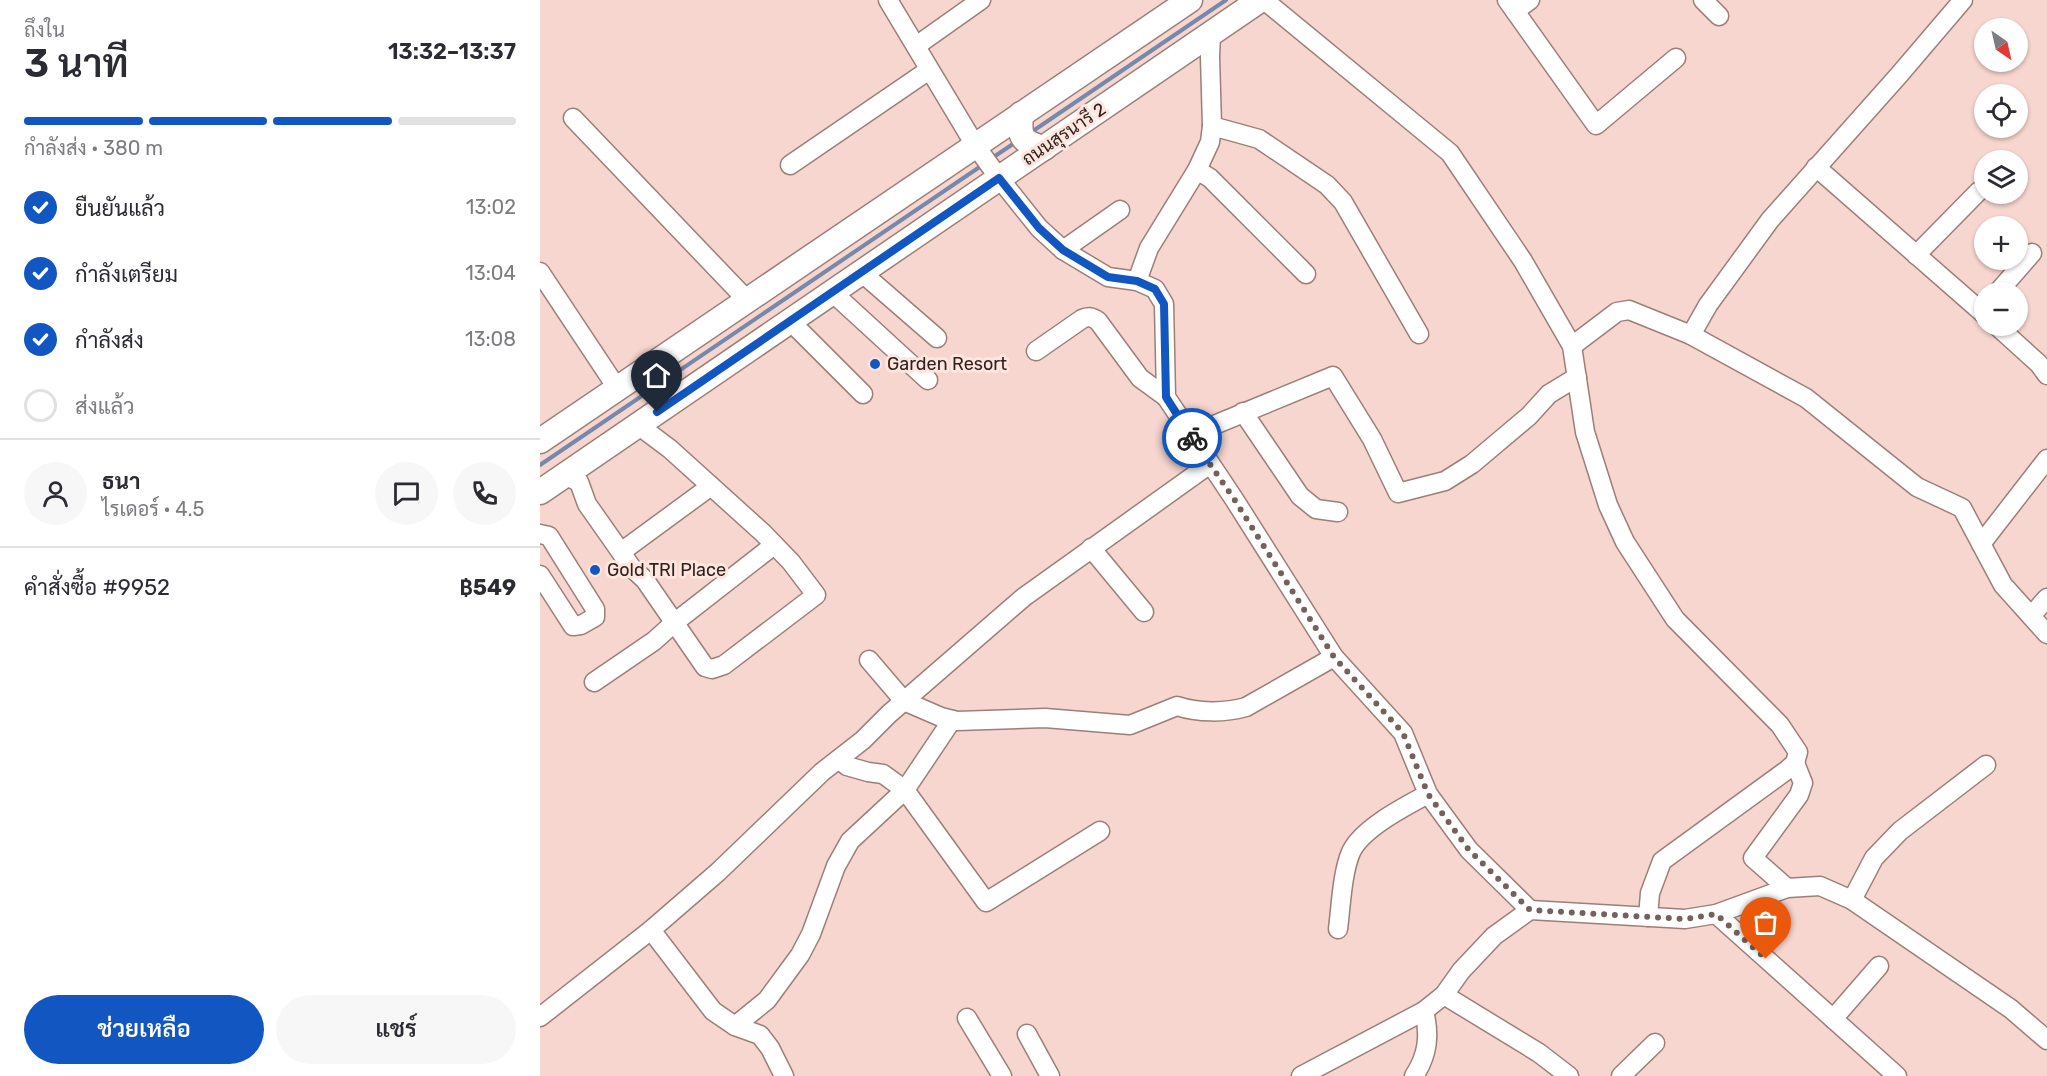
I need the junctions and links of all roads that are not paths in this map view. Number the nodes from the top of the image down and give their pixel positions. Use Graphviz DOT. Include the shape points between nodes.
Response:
graph roads {
  1 [pos="888,0"];
  2 [pos="981,0"];
  3 [pos="1190,0"];
  4 [pos="1262,0"];
  5 [pos="1530,0"];
  6 [pos="1703,0"];
  7 [pos="1963,0"];
  8 [pos="1511,5"];
  9 [pos="1719,16"];
  10 [pos="1211,33"];
  11 [pos="916,46"];
  12 [pos="1676,58"];
  13 [pos="929,70"];
  14 [pos="573,118"];
  15 [pos="1212,126"];
  16 [pos="1029,133"];
  17 [pos="978,149"];
  18 [pos="790,165"];
  19 [pos="1816,167"];
  20 [pos="1197,170"];
  21 [pos="996,175"];
  22 [pos="943,191"];
  23 [pos="1974,196"];
  24 [pos="1120,210"];
  25 [pos="1063,250"];
  26 [pos="2032,254"];
  27 [pos="1916,255"];
  28 [pos="540,272"];
  29 [pos="861,272"];
  30 [pos="1305,273"];
  31 [pos="1137,281"];
  32 [pos="2007,282"];
  33 [pos="832,292"];
  34 [pos="747,300"];
  35 [pos="1974,303"];
  36 [pos="790,321"];
  37 [pos="1419,334"];
  38 [pos="1690,335"];
  39 [pos="2009,336"];
  40 [pos="937,338"];
  41 [pos="1572,346"];
  42 [pos="1036,351"];
  43 [pos="2044,365"];
  44 [pos="1577,377"];
  45 [pos="928,380"];
  46 [pos="617,388"];
  47 [pos="863,394"];
  48 [pos="1166,397"];
  49 [pos="1243,412"];
  50 [pos="638,425"];
  51 [pos="1190,435"];
  52 [pos="540,441"];
  53 [pos="2047,459"];
  54 [pos="1210,464"];
  55 [pos="564,475"];
  56 [pos="711,486"];
  57 [pos="540,492"];
  58 [pos="1338,512"];
  59 [pos="540,534"];
  60 [pos="1981,544"];
  61 [pos="774,545"];
  62 [pos="1091,548"];
  63 [pos="621,552"];
  64 [pos="540,574"];
  65 [pos="2047,598"];
  66 [pos="1144,612"];
  67 [pos="2031,616"];
  68 [pos="674,623"];
  69 [pos="2047,634"];
  70 [pos="1334,657"];
  71 [pos="869,660"];
  72 [pos="594,682"];
  73 [pos="904,701"];
  74 [pos="952,720"];
  75 [pos="839,759"];
  76 [pos="1795,763"];
  77 [pos="1986,765"];
  78 [pos="905,790"];
  79 [pos="1428,794"];
  80 [pos="1100,831"];
  81 [pos="1787,888"];
  82 [pos="1852,900"];
  83 [pos="1530,910"];
  84 [pos="1716,914"];
  85 [pos="1648,917"];
  86 [pos="1338,929"];
  87 [pos="651,930"];
  88 [pos="1879,966"];
  89 [pos="1444,996"];
  90 [pos="1425,1011"];
  91 [pos="540,1017"];
  92 [pos="968,1018"];
  93 [pos="1833,1019"];
  94 [pos="735,1026"];
  95 [pos="1027,1034"];
  96 [pos="2047,1040"];
  97 [pos="1655,1043"];
  98 [pos="784,1076"];
  99 [pos="1002,1076"];
  100 [pos="1050,1076"];
  101 [pos="1301,1076"];
  102 [pos="1414,1076"];
  103 [pos="1569,1076"];
  104 [pos="1621,1076"];
  105 [pos="1897,1076"];
  1 -- 11 [label="street"];
  2 -- 11 [label="street"];
  3 -- 16 [label="main road, ถนนสุรนารี 2"];
  4 -- 10 [label="main road, ถนนสุรนารี 2"];
  4 -- 41 [label="street" via="1450,153 1523,261"];
  5 -- 8 [label="street"];
  6 -- 9 [label="street"];
  7 -- 19 [label="street"];
  8 -- 12 [label="street" via="1596,125"];
  10 -- 15 [label="street"];
  10 -- 16 [label="main road, ถนนสุรนารี 2"];
  11 -- 13 [label="street"];
  13 -- 17 [label="street"];
  13 -- 18 [label="street"];
  14 -- 34 [label="street"];
  15 -- 20 [label="street" via="1210,142"];
  15 -- 37 [label="street" via="1259,139 1327,185 1342,202"];
  16 -- 17 [label="main road, ถนนสุรนารี 2"];
  16 -- 21 [label="main road, ถนนสุรนารี 2"];
  17 -- 21 [label="street"];
  17 -- 22 [label="main road, ถนนสุรนารี 2"];
  19 -- 27 [label="street"];
  19 -- 38 [label="street" via="1770,220"];
  20 -- 30 [label="street" via="1210,177"];
  20 -- 31 [label="street" via="1149,248"];
  21 -- 22 [label="main road, ถนนสุรนารี 2"];
  21 -- 25 [label="street" via="1039,228"];
  22 -- 29 [label="main road, ถนนสุรนารี 2"];
  22 -- 34 [label="main road, ถนนสุรนารี 2"];
  23 -- 27 [label="street"];
  24 -- 25 [label="street"];
  25 -- 31 [label="street" via="1108,277"];
  26 -- 32 [label="street"];
  27 -- 35 [label="street"];
  28 -- 46 [label="street"];
  29 -- 33 [label="main road, ถนนสุรนารี 2"];
  29 -- 40 [label="street"];
  31 -- 48 [label="street" via="1155,289 1164,304"];
  33 -- 36 [label="main road, ถนนสุรนารี 2"];
  33 -- 45 [label="street"];
  34 -- 46 [label="main road, ถนนสุรนารี 2"];
  36 -- 47 [label="street"];
  36 -- 50 [label="main road, ถนนสุรนารี 2"];
  38 -- 41 [label="street" via="1629,310 1617,312"];
  38 -- 60 [label="street" via="1806,398 1917,487 1962,508"];
  39 -- 43 [label="street"];
  41 -- 44 [label="street"];
  42 -- 48 [label="street" via="1082,319 1094,318 1140,378"];
  44 -- 49 [label="street" via="1549,394 1472,464 1445,481 1398,493 1372,440 1333,376"];
  44 -- 76 [label="street" via="1585,432 1608,505 1625,542 1675,619 1780,725 1798,752"];
  46 -- 52 [label="main road, ถนนสุรนารี 2"];
  48 -- 51 [label="street"];
  49 -- 51 [label="street"];
  49 -- 58 [label="street" via="1308,504 1316,510"];
  50 -- 55 [label="main road, ถนนสุรนารี 2"];
  50 -- 56 [label="street"];
  51 -- 54 [label="street"];
  53 -- 60 [label="street"];
  54 -- 62 [label="street"];
  54 -- 70 [label="street"];
  55 -- 57 [label="main road, ถนนสุรนารี 2"];
  55 -- 63 [label="street" via="579,482 587,504"];
  56 -- 61 [label="street"];
  56 -- 63 [label="street"];
  59 -- 64 [label="street" via="549,536 596,609 595,617 573,626"];
  60 -- 67 [label="street" via="2003,585"];
  61 -- 68 [label="street"];
  61 -- 68 [label="street" via="816,595 724,665 712,669 705,667"];
  62 -- 66 [label="street"];
  62 -- 73 [label="street" via="1024,597"];
  63 -- 68 [label="street"];
  65 -- 67 [label="street"];
  67 -- 69 [label="street"];
  68 -- 72 [label="street"];
  70 -- 74 [label="street" via="1246,707 1190,711 1177,706 1130,725 1045,718"];
  70 -- 79 [label="street" via="1403,733"];
  71 -- 73 [label="street"];
  73 -- 74 [label="street"];
  73 -- 75 [label="street"];
  74 -- 78 [label="street"];
  75 -- 78 [label="street" via="847,766 883,774"];
  75 -- 87 [label="street"];
  76 -- 81 [label="street" via="1803,783 1800,795 1754,858"];
  76 -- 85 [label="street" via="1662,861 1650,893"];
  77 -- 82 [label="street" via="1900,831 1874,858"];
  78 -- 80 [label="street" via="986,902"];
  78 -- 94 [label="street" via="850,841 800,955 767,1000"];
  79 -- 83 [label="street" via="1469,850"];
  79 -- 86 [label="street" via="1392,814 1354,845"];
  81 -- 82 [label="street" via="1820,886"];
  81 -- 84 [label="street"];
  82 -- 96 [label="street" via="2011,1009"];
  83 -- 85 [label="street"];
  83 -- 89 [label="street" via="1494,936"];
  84 -- 85 [label="street" via="1685,919"];
  84 -- 93 [label="street"];
  87 -- 91 [label="street"];
  87 -- 94 [label="street" via="713,1011"];
  88 -- 93 [label="street"];
  89 -- 90 [label="street"];
  89 -- 103 [label="street" via="1539,1053"];
  90 -- 101 [label="street"];
  90 -- 102 [label="street" via="1427,1048"];
  92 -- 99 [label="street"];
  93 -- 105 [label="street"];
  94 -- 98 [label="street" via="760,1035"];
  95 -- 100 [label="street"];
  97 -- 104 [label="street"];
}
